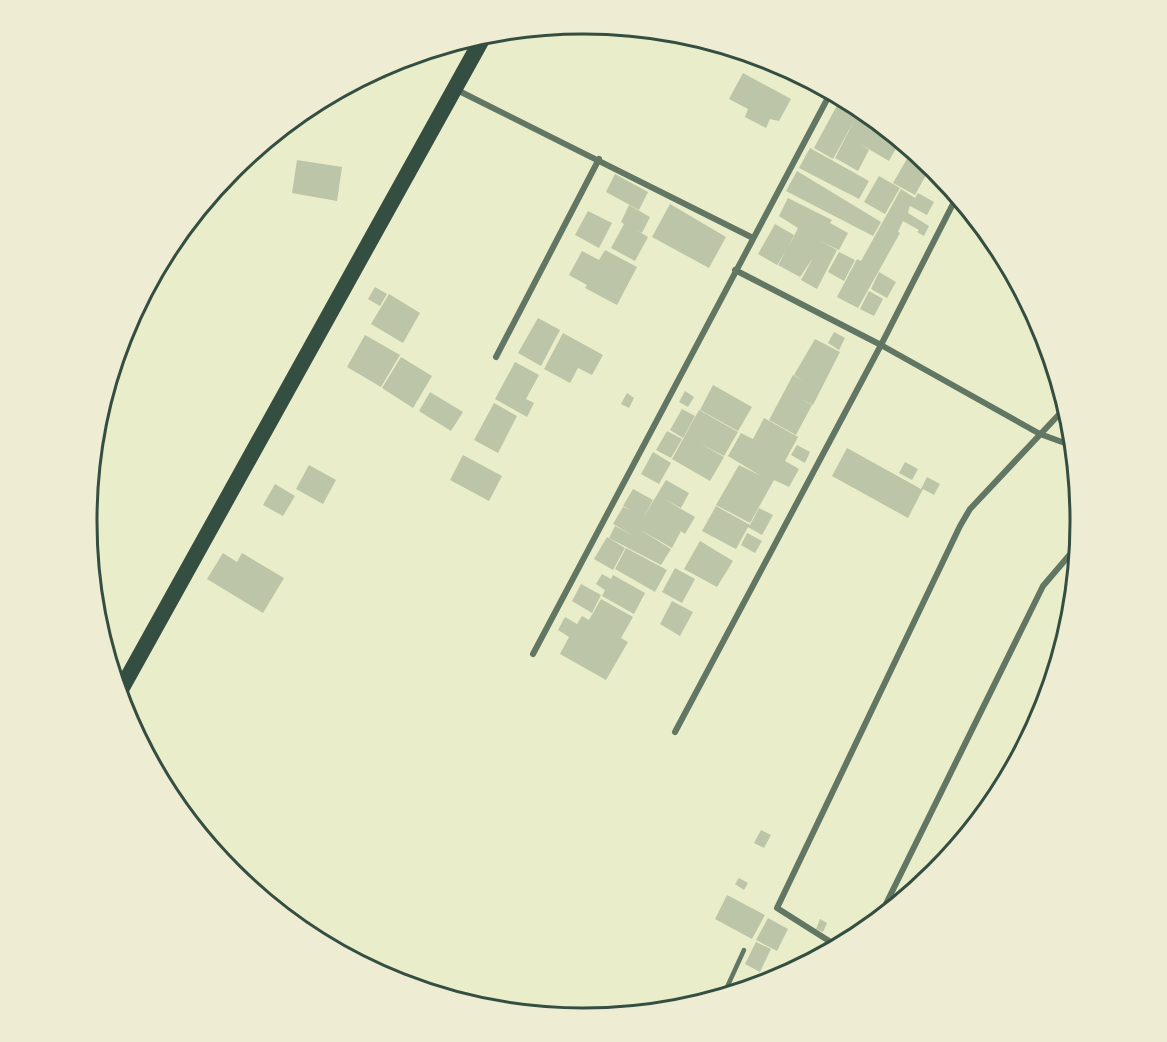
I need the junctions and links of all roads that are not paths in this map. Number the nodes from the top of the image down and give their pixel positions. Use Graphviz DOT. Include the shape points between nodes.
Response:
graph roads {
  1 [pos="478,47"];
  2 [pos="454,88"];
  3 [pos="827,100"];
  4 [pos="599,159"];
  5 [pos="953,205"];
  6 [pos="753,238"];
  7 [pos="735,270"];
  8 [pos="882,345"];
  9 [pos="496,357"];
  10 [pos="1058,415"];
  11 [pos="1040,434"];
  12 [pos="1064,443"];
  13 [pos="1069,556"];
  14 [pos="533,654"];
  15 [pos="125,682"];
  16 [pos="675,732"];
  17 [pos="888,901"];
  18 [pos="829,941"];
  19 [pos="744,950"];
  20 [pos="728,986"];
  1 -- 2 [label="highway"];
  2 -- 4 [label="street"];
  2 -- 15 [label="highway"];
  3 -- 6 [label="street"];
  4 -- 6 [label="street"];
  4 -- 9 [label="street"];
  5 -- 8 [label="street"];
  6 -- 7 [label="street"];
  7 -- 8 [label="street"];
  7 -- 14 [label="street"];
  8 -- 11 [label="street"];
  8 -- 16 [label="street"];
  10 -- 11 [label="street"];
  11 -- 12 [label="street"];
  11 -- 18 [label="street" via="970,509 960,526 777,908"];
  13 -- 17 [label="street" via="1043,586"];
  19 -- 20 [label="lane"];
}
